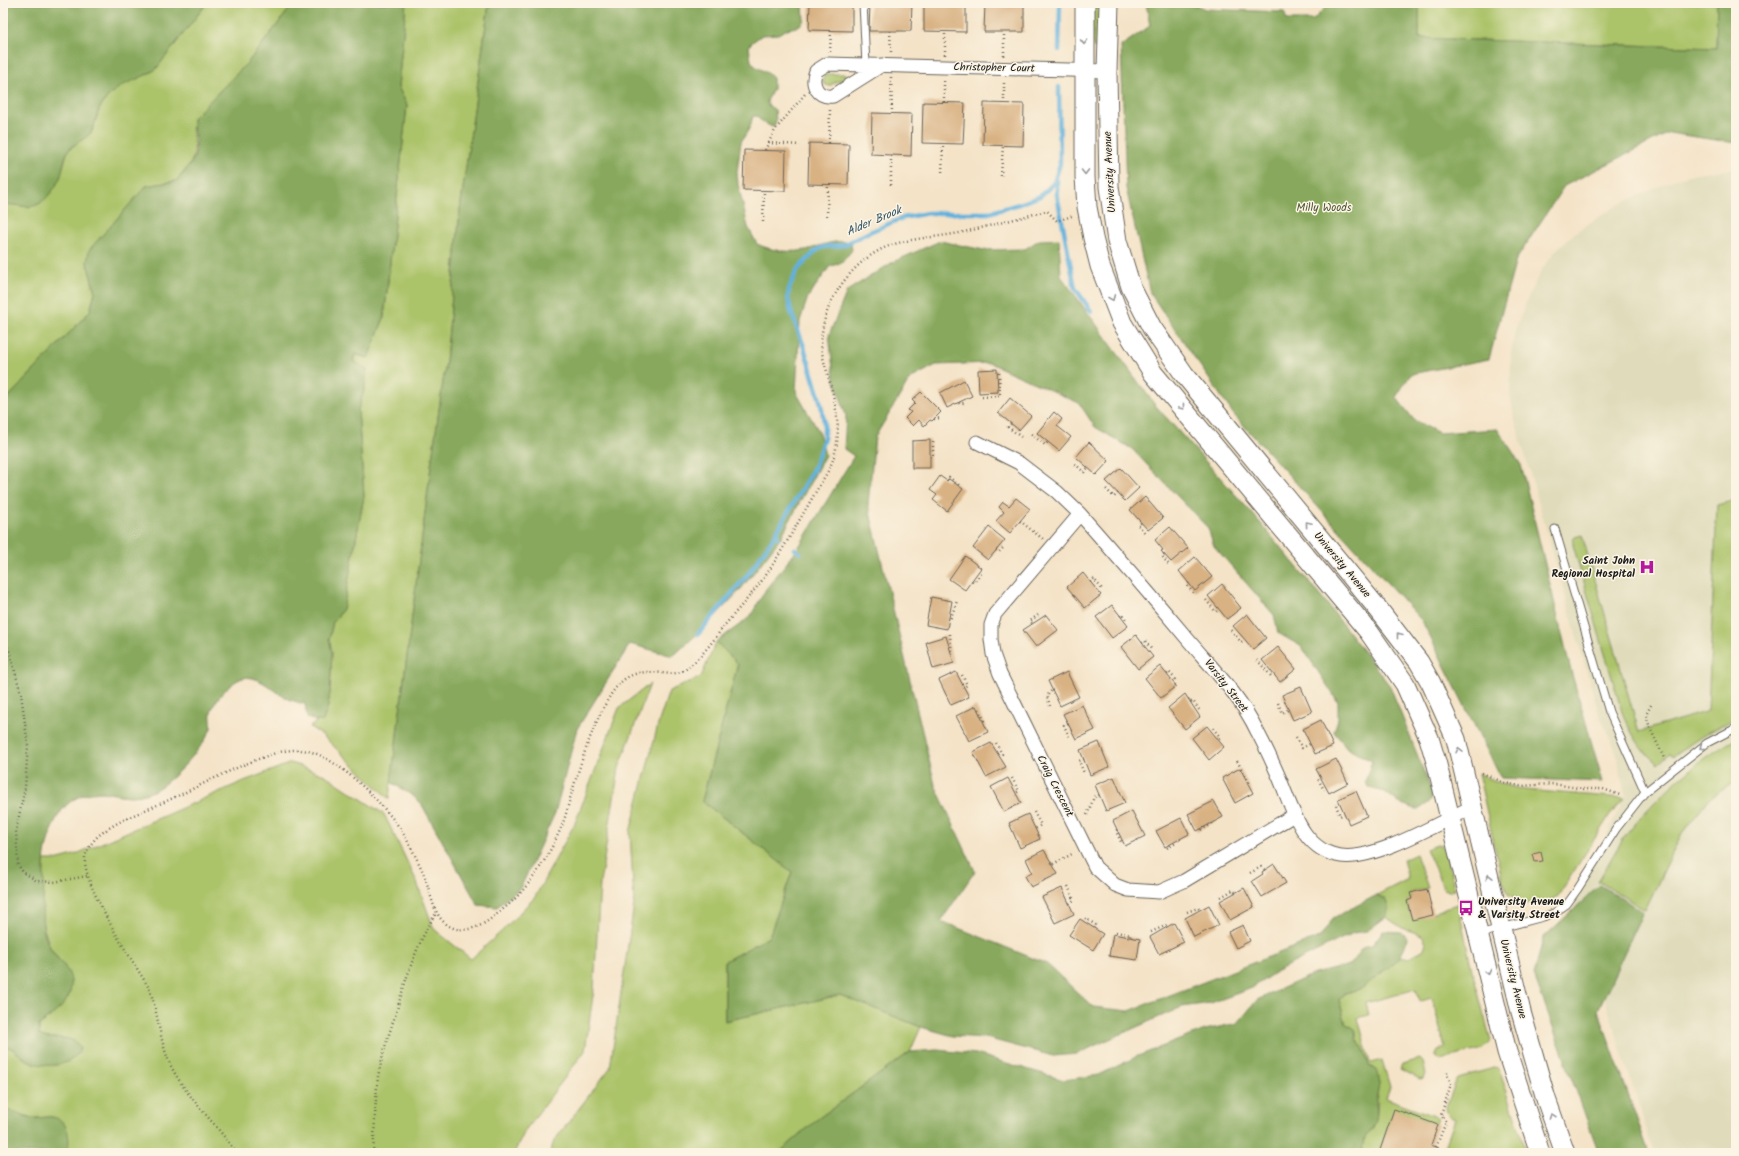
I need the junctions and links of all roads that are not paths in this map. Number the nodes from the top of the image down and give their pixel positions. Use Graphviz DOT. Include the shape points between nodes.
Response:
graph roads {
  1 [pos="863,3"];
  2 [pos="1085,3"];
  3 [pos="1109,3"];
  4 [pos="866,65"];
  5 [pos="882,66"];
  6 [pos="1084,70"];
  7 [pos="1107,71"];
  8 [pos="977,442"];
  9 [pos="1080,514"];
  10 [pos="1555,529"];
  11 [pos="1736,728"];
  12 [pos="1645,792"];
  13 [pos="1472,807"];
  14 [pos="1294,815"];
  15 [pos="1450,818"];
  16 [pos="1501,928"];
  17 [pos="1478,934"];
  18 [pos="1540,1153"];
  19 [pos="1565,1153"];
  1 -- 4 [label="lane"];
  2 -- 6 [label="main road, University Avenue, one-way"];
  3 -- 7 [label="main road, University Avenue"];
  4 -- 5 [label="street, Christopher Court"];
  4 -- 5 [label="street, Christopher Court" via="822,66 814,76 815,87 820,93 830,96"];
  5 -- 6 [label="street, Christopher Court"];
  6 -- 7 [label="street, Christopher Court"];
  6 -- 15 [label="main road, University Avenue, one-way" via="1084,177 1092,238 1122,323 1153,373 1369,632 1405,684 1429,738"];
  13 -- 7 [label="main road, University Avenue, one-way" via="1456,739 1432,683 1419,662 1184,374 1141,308 1124,265 1112,215 1109,187"];
  8 -- 9 [label="street, Varsity Street" via="1019,464 1057,492"];
  9 -- 14 [label="street, Varsity Street" via="1236,697 1257,729"];
  9 -- 14 [label="street, Craig Crescent" via="995,614 991,625 991,639 993,654 1010,697 1095,867 1115,885 1128,890 1159,892 1179,883"];
  10 -- 12 [label="lane" via="1609,712"];
  11 -- 12 [label="lane, one-way" via="1706,743"];
  12 -- 16 [label="lane" via="1616,829 1567,904 1554,913"];
  13 -- 15 [label="street, Varsity Street"];
  16 -- 13 [label="main road, University Avenue, one-way"];
  14 -- 15 [label="street, Varsity Street" via="1314,843 1326,852 1341,856 1358,856 1381,850"];
  15 -- 17 [label="main road, University Avenue"];
  16 -- 17 [label="lane"];
  19 -- 16 [label="main road, University Avenue, one-way" via="1546,1099 1521,1012"];
  17 -- 18 [label="main road, University Avenue, one-way" via="1506,1052"];
}
